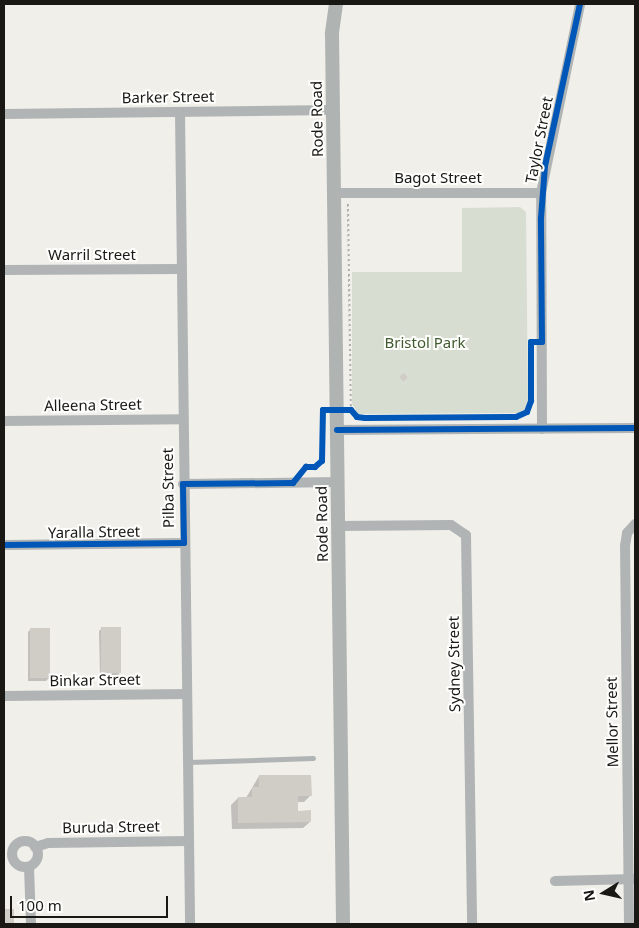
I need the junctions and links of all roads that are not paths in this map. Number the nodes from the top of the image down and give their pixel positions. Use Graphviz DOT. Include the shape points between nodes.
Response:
graph roads {
  1 [pos="327,4"];
  2 [pos="336,4"];
  3 [pos="580,4"];
  4 [pos="332,34"];
  5 [pos="333,110"];
  6 [pos="180,112"];
  7 [pos="4,114"];
  8 [pos="334,193"];
  9 [pos="542,193"];
  10 [pos="180,269"];
  11 [pos="4,270"];
  12 [pos="183,419"];
  13 [pos="4,421"];
  14 [pos="635,428"];
  15 [pos="542,429"];
  16 [pos="337,430"];
  17 [pos="338,482"];
  18 [pos="184,484"];
  19 [pos="635,524"];
  20 [pos="338,526"];
  21 [pos="184,543"];
  22 [pos="4,546"];
  23 [pos="187,694"];
  24 [pos="4,696"];
  25 [pos="313,758"];
  26 [pos="187,762"];
  27 [pos="188,841"];
  28 [pos="35,847"];
  29 [pos="8,850"];
  30 [pos="28,867"];
  31 [pos="632,879"];
  32 [pos="555,881"];
  33 [pos="31,924"];
  34 [pos="190,924"];
  35 [pos="342,924"];
  36 [pos="472,924"];
  37 [pos="629,924"];
  1 -- 4 [label="main road, Rode Road"];
  2 -- 4 [label="main road, Rode Road"];
  3 -- 9 [label="street, Taylor Street"];
  4 -- 5 [label="main road, Rode Road"];
  5 -- 6 [label="street, Barker Street"];
  5 -- 8 [label="main road, Rode Road"];
  6 -- 7 [label="street, Barker Street"];
  6 -- 10 [label="street, Pilba Street"];
  8 -- 9 [label="street, Bagot Street"];
  8 -- 16 [label="main road, Rode Road" via="344,410"];
  9 -- 15 [label="street, Taylor Street"];
  10 -- 11 [label="street, Warril Street"];
  10 -- 12 [label="street, Pilba Street"];
  12 -- 13 [label="street, Alleena Street"];
  12 -- 18 [label="street, Pilba Street"];
  14 -- 15 [label="street"];
  15 -- 16 [label="street"];
  16 -- 17 [label="main road, Rode Road"];
  17 -- 18 [label="street"];
  17 -- 20 [label="main road, Rode Road"];
  18 -- 21 [label="street, Pilba Street"];
  19 -- 31 [label="street, Mellor Street" via="627,533 625,546"];
  20 -- 35 [label="main road, Rode Road"];
  20 -- 36 [label="street, Sydney Street" via="452,525 466,535"];
  21 -- 22 [label="street, Yaralla Street"];
  21 -- 23 [label="street, Pilba Street"];
  23 -- 24 [label="street, Binkar Street"];
  23 -- 26 [label="street, Pilba Street"];
  25 -- 26 [label="lane"];
  26 -- 27 [label="street, Pilba Street"];
  27 -- 28 [label="street, Buruda Street" via="48,843"];
  27 -- 34 [label="street, Pilba Street"];
  28 -- 29 [label="street" via="28,842 20,842"];
  28 -- 30 [label="street" via="37,858"];
  29 -- 30 [label="street" via="16,864"];
  30 -- 33 [label="street"];
  31 -- 32 [label="street"];
  31 -- 37 [label="street, Mellor Street"];
}
